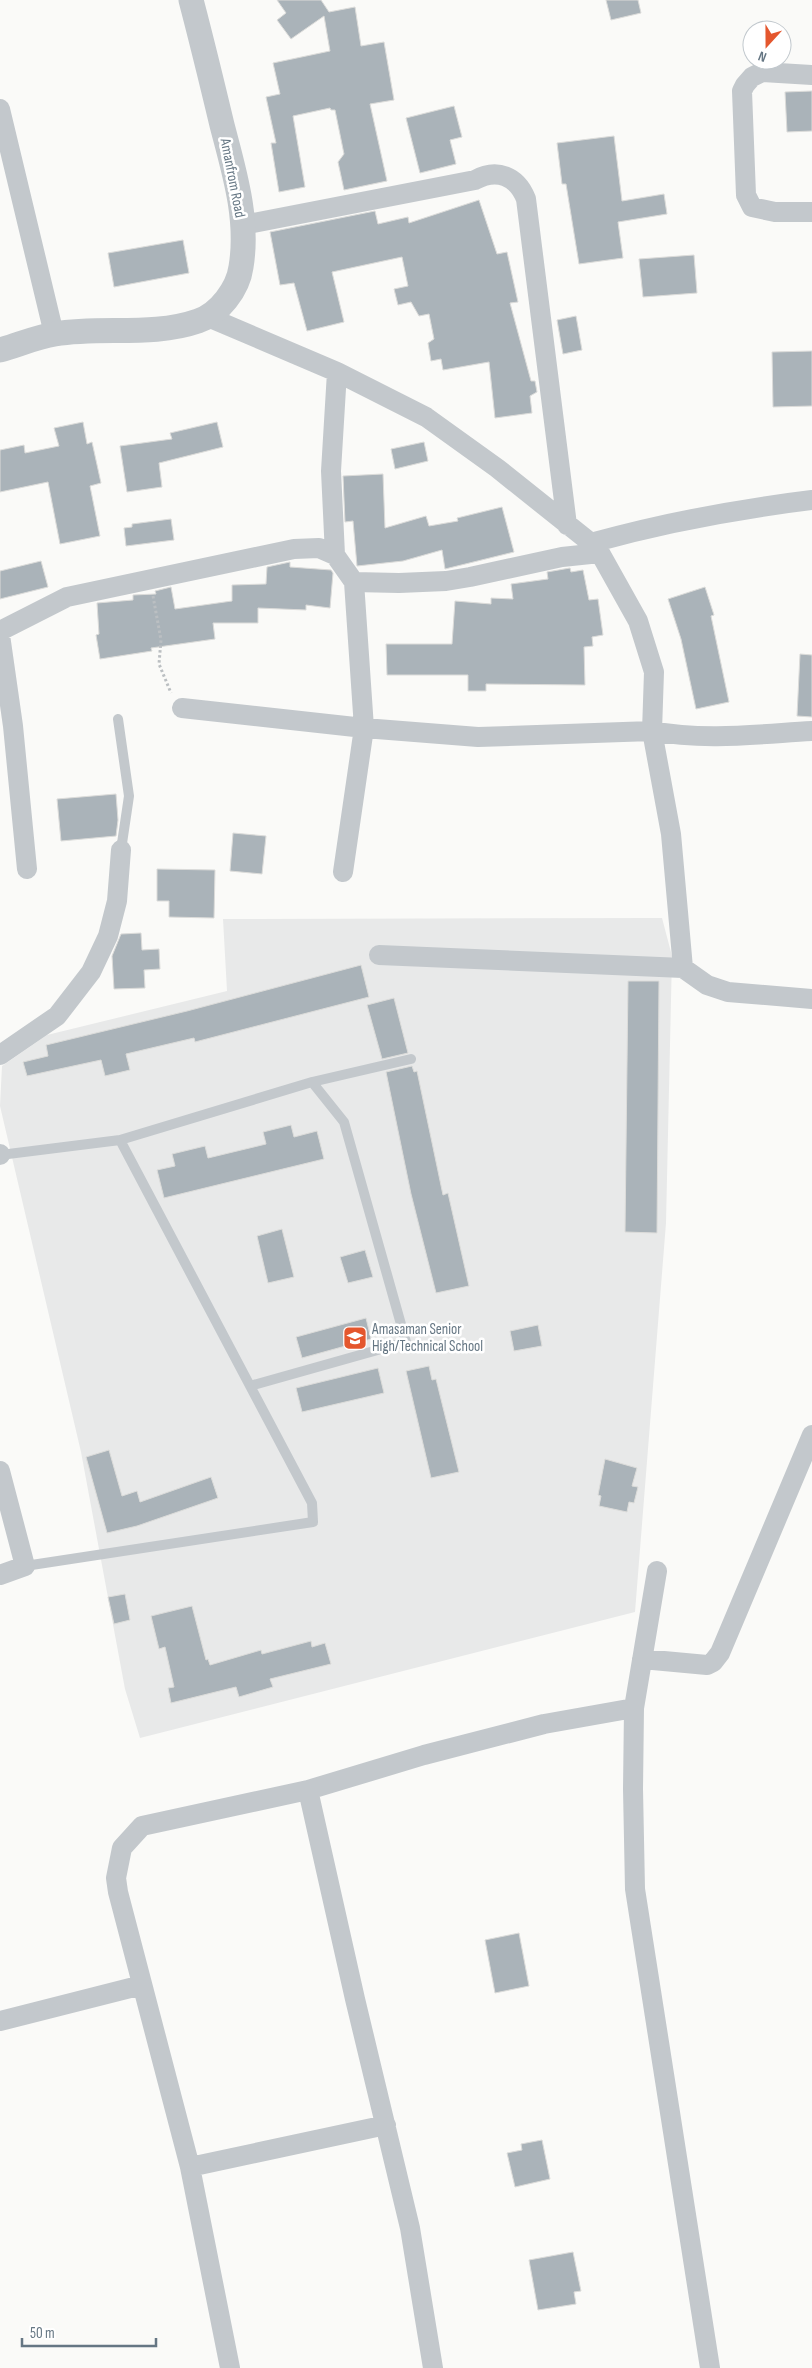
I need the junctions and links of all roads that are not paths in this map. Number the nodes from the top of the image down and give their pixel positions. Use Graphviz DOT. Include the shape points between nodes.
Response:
graph roads {
  1 [pos="191,0"];
  2 [pos="812,75"];
  3 [pos="1,119"];
  4 [pos="812,212"];
  5 [pos="243,225"];
  6 [pos="208,317"];
  7 [pos="54,334"];
  8 [pos="0,350"];
  9 [pos="337,372"];
  10 [pos="812,500"];
  11 [pos="567,525"];
  12 [pos="596,548"];
  13 [pos="335,555"];
  14 [pos="354,582"];
  15 [pos="0,631"];
  16 [pos="0,635"];
  17 [pos="182,708"];
  18 [pos="118,719"];
  19 [pos="364,728"];
  20 [pos="812,730"];
  21 [pos="652,731"];
  22 [pos="121,850"];
  23 [pos="27,869"];
  24 [pos="343,872"];
  25 [pos="379,954"];
  26 [pos="683,968"];
  27 [pos="812,999"];
  28 [pos="0,1055"];
  29 [pos="411,1059"];
  30 [pos="312,1082"];
  31 [pos="120,1140"];
  32 [pos="0,1155"];
  33 [pos="250,1386"];
  34 [pos="812,1435"];
  35 [pos="0,1471"];
  36 [pos="25,1566"];
  37 [pos="657,1571"];
  38 [pos="0,1575"];
  39 [pos="642,1659"];
  40 [pos="634,1708"];
  41 [pos="308,1790"];
  42 [pos="142,1985"];
  43 [pos="0,2021"];
  44 [pos="386,2125"];
  45 [pos="190,2167"];
  46 [pos="230,2368"];
  47 [pos="433,2368"];
  48 [pos="710,2368"];
  1 -- 5 [label="street, Amanfrom Road"];
  2 -- 4 [label="street" via="762,72 752,77 742,91 746,195 752,207 775,212"];
  3 -- 7 [label="street"];
  5 -- 6 [label="street, Amanfrom Road" via="241,269 236,284"];
  5 -- 11 [label="street" via="475,180 494,173 522,187"];
  6 -- 7 [label="street, Amanfrom Road" via="164,329"];
  6 -- 9 [label="street"];
  7 -- 8 [label="street, Amanfrom Road"];
  9 -- 11 [label="street" via="426,417 497,468"];
  9 -- 13 [label="street" via="330,471"];
  10 -- 12 [label="street" via="623,534"];
  11 -- 12 [label="street"];
  12 -- 14 [label="street" via="470,578 399,583"];
  12 -- 21 [label="street" via="638,621 654,672"];
  13 -- 14 [label="street"];
  13 -- 15 [label="street" via="319,548 294,549 67,596"];
  14 -- 19 [label="street"];
  16 -- 23 [label="street"];
  17 -- 19 [label="street"];
  18 -- 22 [label="lane" via="129,796"];
  19 -- 21 [label="street" via="478,737"];
  19 -- 24 [label="street"];
  20 -- 21 [label="street" via="711,737"];
  21 -- 26 [label="street" via="671,834"];
  22 -- 28 [label="street" via="117,900 108,936 91,972 57,1016"];
  25 -- 26 [label="street"];
  26 -- 27 [label="street" via="707,985 728,992"];
  29 -- 30 [label="lane"];
  30 -- 31 [label="lane"];
  30 -- 33 [label="lane" via="344,1122 406,1342"];
  31 -- 32 [label="lane"];
  31 -- 33 [label="lane"];
  33 -- 36 [label="lane" via="312,1503 313,1522"];
  34 -- 39 [label="street" via="720,1654 707,1665"];
  35 -- 36 [label="street"];
  36 -- 38 [label="street"];
  37 -- 39 [label="street"];
  39 -- 40 [label="street"];
  40 -- 41 [label="street" via="544,1724"];
  40 -- 48 [label="street" via="635,1889"];
  41 -- 42 [label="street" via="142,1826 131,1836 122,1848 116,1878"];
  41 -- 44 [label="street"];
  42 -- 43 [label="street"];
  42 -- 45 [label="street"];
  44 -- 45 [label="street"];
  44 -- 47 [label="street" via="410,2228"];
  45 -- 46 [label="street"];
}
